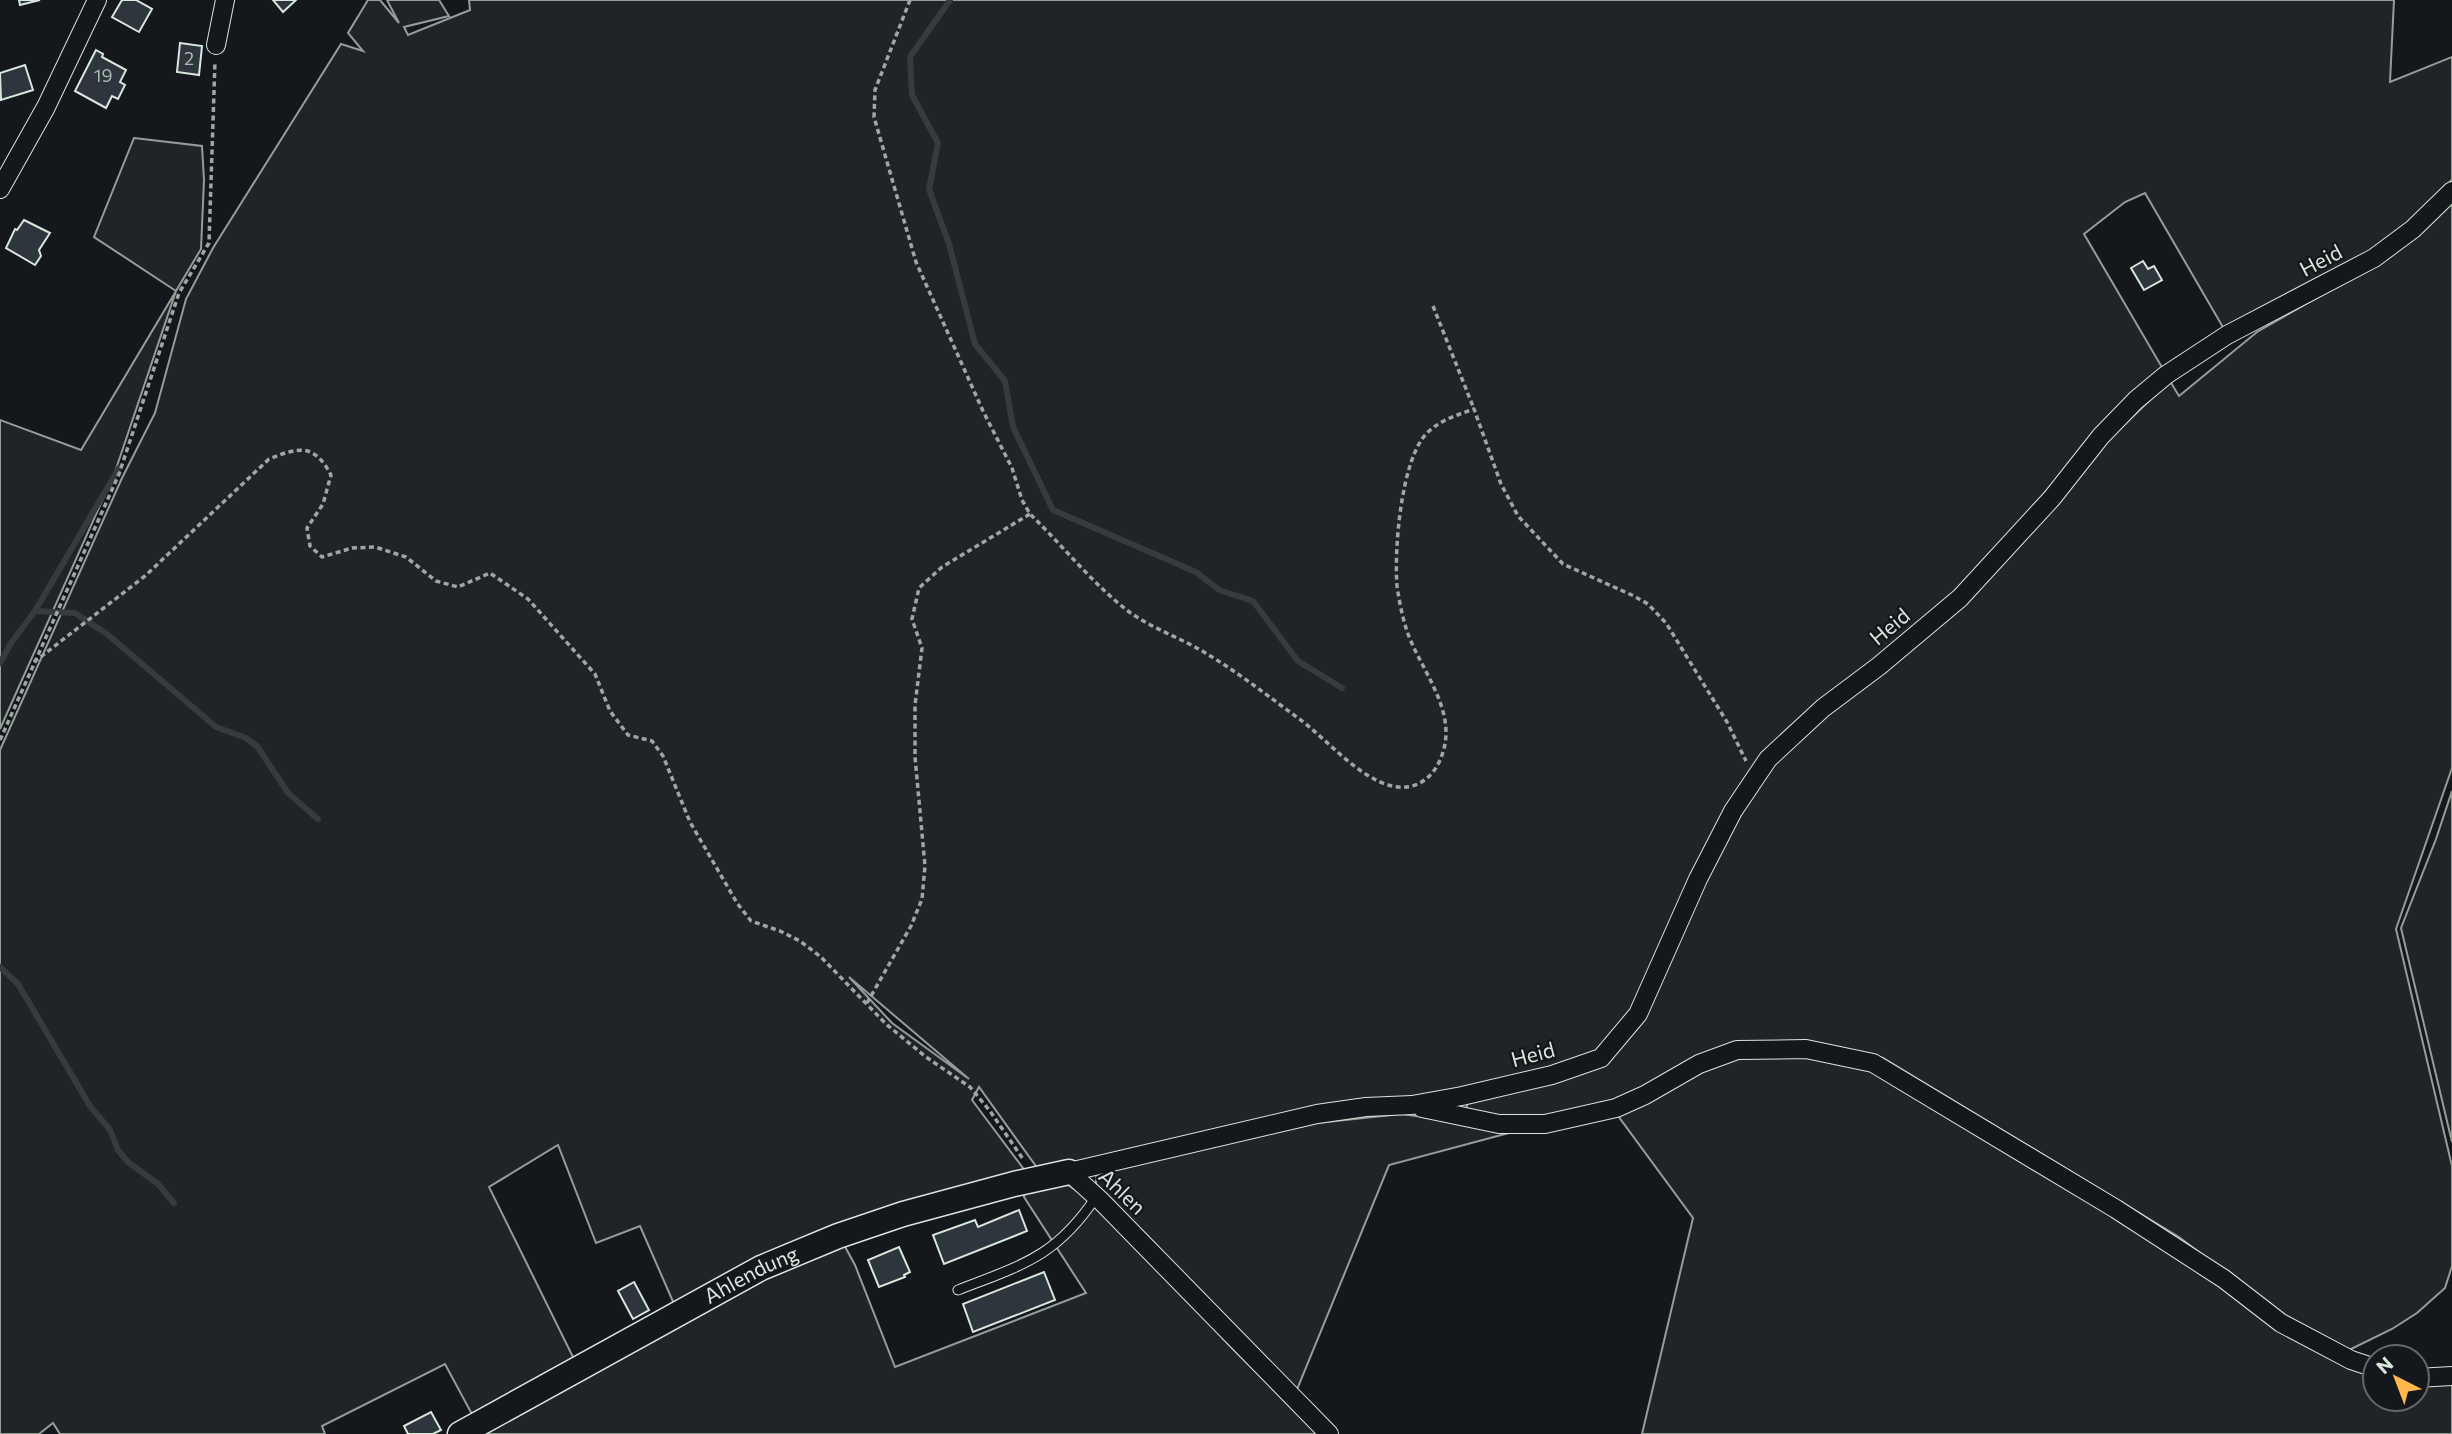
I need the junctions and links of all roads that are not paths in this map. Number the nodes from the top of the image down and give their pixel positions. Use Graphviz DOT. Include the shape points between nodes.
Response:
graph roads {
  1 [pos="97,0"];
  2 [pos="225,0"];
  3 [pos="216,45"];
  4 [pos="0,189"];
  5 [pos="2452,191"];
  6 [pos="1412,1105"];
  7 [pos="1069,1172"];
  8 [pos="1096,1197"];
  9 [pos="958,1290"];
  10 [pos="2361,1363"];
  11 [pos="2452,1376"];
  12 [pos="2431,1377"];
  13 [pos="460,1434"];
  14 [pos="1329,1434"];
  1 -- 4 [label="street"];
  2 -- 3 [label="street"];
  5 -- 6 [label="street, Heid" via="2375,258 2227,335 2166,375 2101,436 2052,498 1960,598 1823,708 1768,759 1733,811 1698,879 1638,1014 1601,1058 1552,1075"];
  6 -- 7 [label="street, Ahlen" via="1317,1114"];
  6 -- 10 [label="street" via="1499,1124 1545,1124 1616,1108 1699,1064 1737,1050 1806,1049 1873,1063 2116,1209 2281,1322"];
  7 -- 8 [label="street, Ahlen"];
  7 -- 13 [label="street, Ahlendung" via="903,1214 761,1268"];
  8 -- 9 [label="lane" via="1075,1227 1049,1250"];
  8 -- 14 [label="street, Ahlen"];
  11 -- 12 [label="street"];
}
